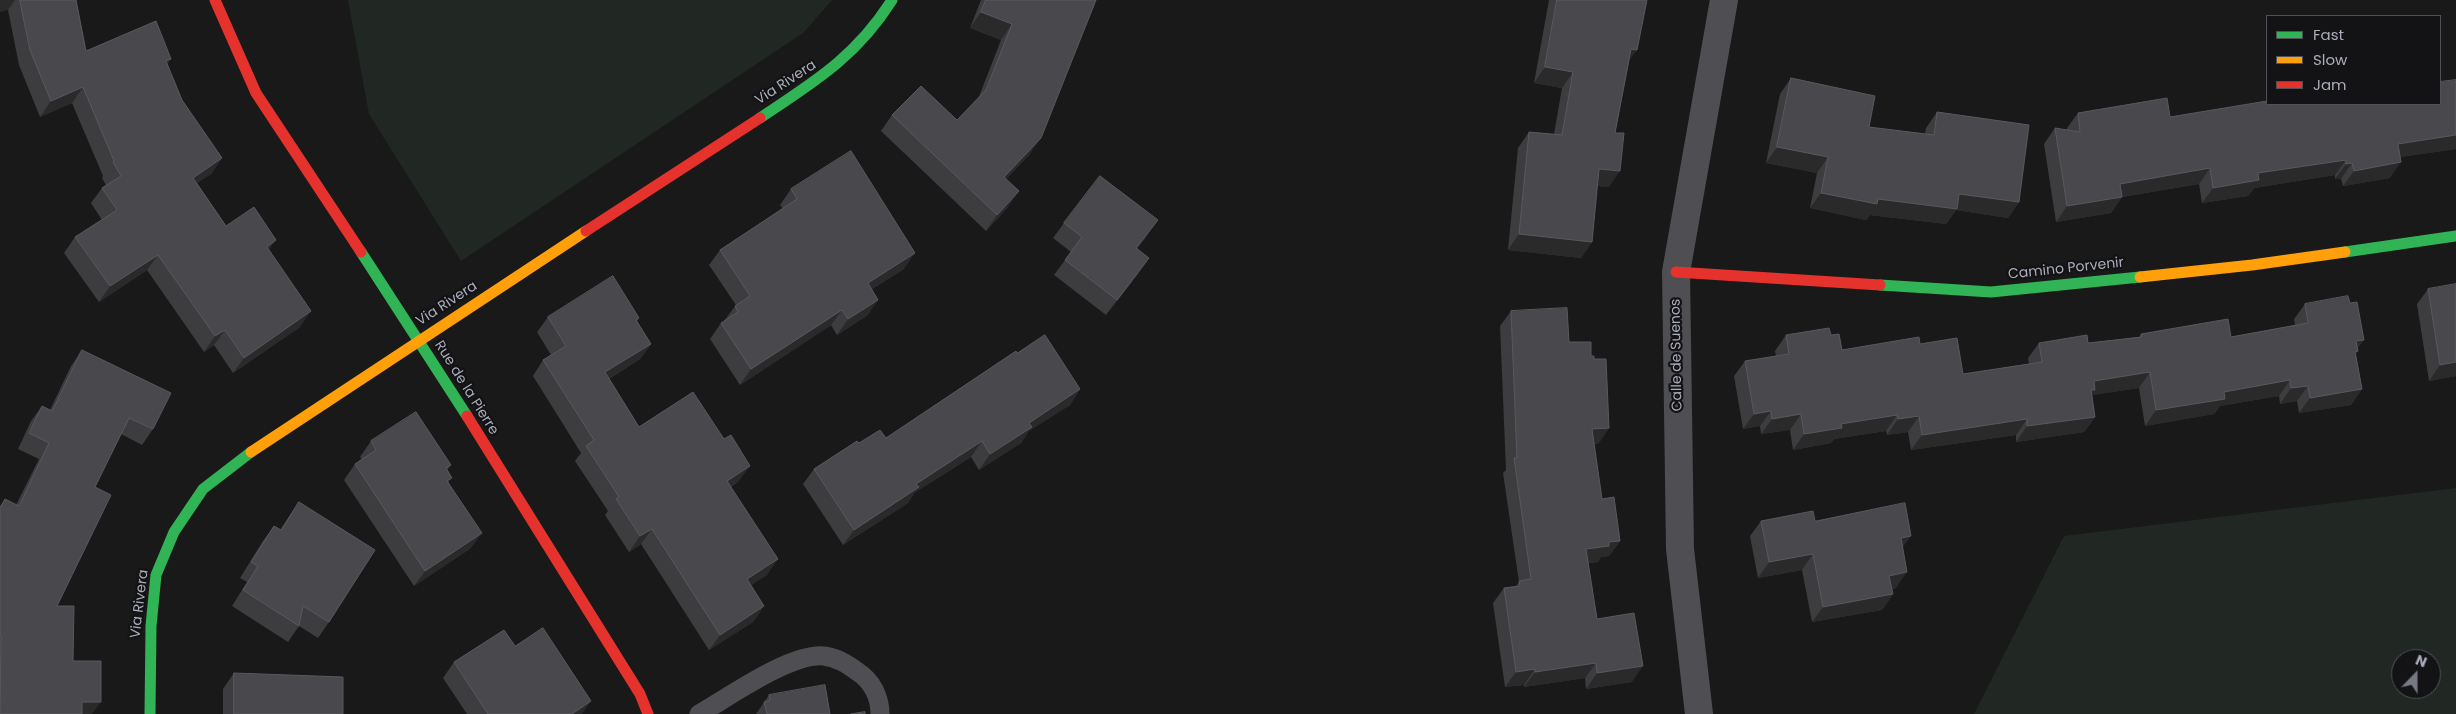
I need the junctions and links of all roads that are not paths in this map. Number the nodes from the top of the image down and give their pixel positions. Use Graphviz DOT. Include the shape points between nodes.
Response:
graph roads {
  1 [pos="215,0"];
  2 [pos="892,0"];
  3 [pos="1724,0"];
  4 [pos="2456,236"];
  5 [pos="1676,272"];
  6 [pos="419,340"];
  7 [pos="150,714"];
  8 [pos="648,714"];
  9 [pos="699,714"];
  10 [pos="880,714"];
  11 [pos="1699,714"];
  1 -- 6 [label="street, Rue de la Pierre" via="256,93"];
  2 -- 6 [label="street, Via Rivera" via="875,27 827,74"];
  3 -- 5 [label="street, Calle de Suenos"];
  4 -- 5 [label="street, Camino Porvenir" via="2252,265 1991,292"];
  5 -- 11 [label="street, Calle de Suenos" via="1680,549"];
  6 -- 7 [label="street, Via Rivera" via="245,456 203,489 174,532 156,574 151,626"];
  6 -- 8 [label="street, Rue de la Pierre" via="640,694"];
  9 -- 10 [label="lane" via="767,674 798,660 822,656 842,660 870,680 880,705"];
}
